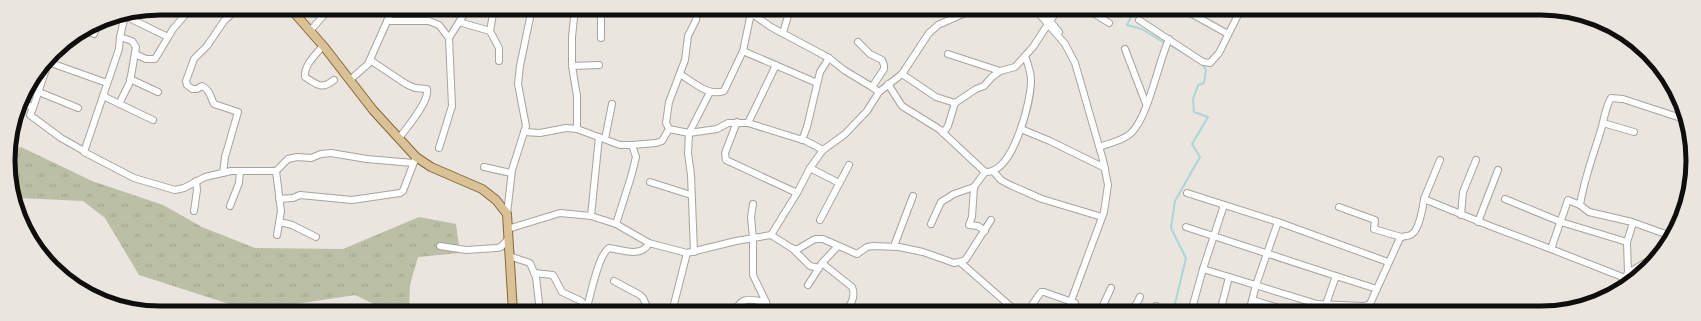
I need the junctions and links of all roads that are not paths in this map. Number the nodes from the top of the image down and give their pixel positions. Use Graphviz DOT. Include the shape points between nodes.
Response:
graph roads {
  1 [pos="184,15"];
  2 [pos="230,15"];
  3 [pos="296,15"];
  4 [pos="324,15"];
  5 [pos="388,15"];
  6 [pos="464,15"];
  7 [pos="493,15"];
  8 [pos="531,15"];
  9 [pos="574,15"];
  10 [pos="601,15"];
  11 [pos="697,15"];
  12 [pos="751,15"];
  13 [pos="754,15"];
  14 [pos="788,15"];
  15 [pos="960,15"];
  16 [pos="1041,15"];
  17 [pos="1044,15"];
  18 [pos="1054,15"];
  19 [pos="1097,15"];
  20 [pos="1194,15"];
  21 [pos="1238,15"];
  22 [pos="129,19"];
  23 [pos="123,20"];
  24 [pos="1138,20"];
  25 [pos="387,21"];
  26 [pos="459,22"];
  27 [pos="1109,22"];
  28 [pos="1049,24"];
  29 [pos="310,30"];
  30 [pos="490,31"];
  31 [pos="783,33"];
  32 [pos="1228,34"];
  33 [pos="120,36"];
  34 [pos="168,37"];
  35 [pos="449,38"];
  36 [pos="601,38"];
  37 [pos="1169,39"];
  38 [pos="858,42"];
  39 [pos="323,46"];
  40 [pos="1126,49"];
  41 [pos="743,51"];
  42 [pos="135,54"];
  43 [pos="948,54"];
  44 [pos="1025,56"];
  45 [pos="829,58"];
  46 [pos="370,60"];
  47 [pos="499,61"];
  48 [pos="54,62"];
  49 [pos="599,65"];
  50 [pos="776,65"];
  51 [pos="572,66"];
  52 [pos="1000,71"];
  53 [pos="680,74"];
  54 [pos="902,74"];
  55 [pos="42,76"];
  56 [pos="130,80"];
  57 [pos="334,80"];
  58 [pos="350,80"];
  59 [pos="107,83"];
  60 [pos="817,83"];
  61 [pos="888,84"];
  62 [pos="872,86"];
  63 [pos="39,92"];
  64 [pos="158,92"];
  65 [pos="710,92"];
  66 [pos="878,92"];
  67 [pos="103,96"];
  68 [pos="956,103"];
  69 [pos="26,104"];
  70 [pos="120,104"];
  71 [pos="612,104"];
  72 [pos="1146,104"];
  73 [pos="33,108"];
  74 [pos="78,108"];
  75 [pos="1679,117"];
  76 [pos="153,120"];
  77 [pos="737,122"];
  78 [pos="748,123"];
  79 [pos="1603,123"];
  80 [pos="577,129"];
  81 [pos="669,129"];
  82 [pos="1021,129"];
  83 [pos="524,132"];
  84 [pos="1634,132"];
  85 [pos="688,133"];
  86 [pos="943,133"];
  87 [pos="400,137"];
  88 [pos="602,138"];
  89 [pos="802,140"];
  90 [pos="632,145"];
  91 [pos="1102,146"];
  92 [pos="439,148"];
  93 [pos="823,150"];
  94 [pos="84,151"];
  95 [pos="415,160"];
  96 [pos="1440,160"];
  97 [pos="1476,160"];
  98 [pos="849,165"];
  99 [pos="484,167"];
  100 [pos="810,168"];
  101 [pos="1105,168"];
  102 [pos="1498,170"];
  103 [pos="240,171"];
  104 [pos="993,171"];
  105 [pos="276,172"];
  106 [pos="985,172"];
  107 [pos="223,173"];
  108 [pos="511,173"];
  109 [pos="196,181"];
  110 [pos="650,182"];
  111 [pos="839,183"];
  112 [pos="974,187"];
  113 [pos="1188,193"];
  114 [pos="797,194"];
  115 [pos="691,195"];
  116 [pos="913,196"];
  117 [pos="279,199"];
  118 [pos="1505,199"];
  119 [pos="1424,200"];
  120 [pos="753,204"];
  121 [pos="1224,205"];
  122 [pos="1580,205"];
  123 [pos="230,206"];
  124 [pos="1339,207"];
  125 [pos="194,211"];
  126 [pos="507,214"];
  127 [pos="1462,215"];
  128 [pos="591,216"];
  129 [pos="1102,217"];
  130 [pos="820,220"];
  131 [pos="991,220"];
  132 [pos="280,222"];
  133 [pos="1278,222"];
  134 [pos="1478,222"];
  135 [pos="1561,222"];
  136 [pos="1633,223"];
  137 [pos="616,224"];
  138 [pos="931,224"];
  139 [pos="1186,227"];
  140 [pos="508,229"];
  141 [pos="985,231"];
  142 [pos="1666,234"];
  143 [pos="277,235"];
  144 [pos="771,235"];
  145 [pos="1213,236"];
  146 [pos="316,237"];
  147 [pos="1401,237"];
  148 [pos="753,238"];
  149 [pos="508,239"];
  150 [pos="1627,242"];
  151 [pos="649,243"];
  152 [pos="440,246"];
  153 [pos="838,246"];
  154 [pos="894,246"];
  155 [pos="792,248"];
  156 [pos="1552,248"];
  157 [pos="690,252"];
  158 [pos="1267,254"];
  159 [pos="509,256"];
  160 [pos="960,262"];
  161 [pos="1388,262"];
  162 [pos="821,266"];
  163 [pos="1638,268"];
  164 [pos="1203,269"];
  165 [pos="534,273"];
  166 [pos="1336,276"];
  167 [pos="1626,276"];
  168 [pos="1229,277"];
  169 [pos="1624,279"];
  170 [pos="614,281"];
  171 [pos="808,285"];
  172 [pos="1256,285"];
  173 [pos="1111,288"];
  174 [pos="1377,289"];
  175 [pos="1140,297"];
  176 [pos="1252,300"];
  177 [pos="766,302"];
  178 [pos="1073,302"];
  179 [pos="1326,304"];
  180 [pos="513,306"];
  181 [pos="539,306"];
  182 [pos="584,306"];
  183 [pos="587,306"];
  184 [pos="647,306"];
  185 [pos="674,306"];
  186 [pos="737,306"];
  187 [pos="767,306"];
  188 [pos="849,306"];
  189 [pos="1010,306"];
  190 [pos="1031,306"];
  191 [pos="1071,306"];
  192 [pos="1072,306"];
  193 [pos="1103,306"];
  194 [pos="1135,306"];
  195 [pos="1193,306"];
  196 [pos="1222,306"];
  197 [pos="1250,306"];
  198 [pos="1272,306"];
  1 -- 34 [label="street"];
  2 -- 107 [label="street" via="194,60 186,76 187,85 192,89 202,86 206,88 214,104 238,112"];
  3 -- 29 [label="main road"];
  4 -- 29 [label="street"];
  5 -- 25 [label="street"];
  6 -- 26 [label="street"];
  7 -- 30 [label="street"];
  8 -- 83 [label="street" via="518,84 526,126"];
  9 -- 51 [label="street"];
  10 -- 36 [label="street"];
  11 -- 53 [label="street" via="688,36 685,60"];
  12 -- 41 [label="street"];
  13 -- 31 [label="street"];
  14 -- 31 [label="street"];
  15 -- 54 [label="street" via="938,25 928,33"];
  16 -- 28 [label="street"];
  17 -- 28 [label="street"];
  18 -- 28 [label="street"];
  19 -- 27 [label="street"];
  20 -- 32 [label="street"];
  21 -- 32 [label="street"];
  22 -- 34 [label="street"];
  23 -- 33 [label="street"];
  24 -- 37 [label="street"];
  25 -- 35 [label="street" via="429,21 439,25"];
  25 -- 46 [label="street"];
  26 -- 30 [label="street"];
  26 -- 35 [label="street"];
  28 -- 44 [label="street"];
  28 -- 91 [label="street" via="1074,51 1079,61"];
  28 -- 101 [label="street" via="1065,44 1075,63"];
  29 -- 39 [label="main road"];
  30 -- 47 [label="street" via="499,48"];
  31 -- 45 [label="street"];
  32 -- 37 [label="street" via="1219,53 1210,63 1203,62"];
  33 -- 42 [label="street" via="132,41 136,47"];
  33 -- 59 [label="street"];
  34 -- 42 [label="street" via="155,59 146,59"];
  35 -- 92 [label="street" via="452,106"];
  37 -- 72 [label="street"];
  38 -- 62 [label="street" via="870,54 882,60 884,65"];
  39 -- 57 [label="street" via="311,61 305,77 321,86 326,86"];
  39 -- 58 [label="main road"];
  40 -- 72 [label="street"];
  41 -- 50 [label="street"];
  41 -- 65 [label="street" via="727,88 722,92"];
  42 -- 56 [label="street"];
  43 -- 52 [label="street"];
  44 -- 52 [label="street" via="1015,67"];
  44 -- 82 [label="street" via="1031,73 1031,82 1030,99"];
  45 -- 60 [label="street" via="820,72"];
  45 -- 62 [label="street"];
  46 -- 58 [label="street"];
  46 -- 87 [label="street" via="406,84 414,88 427,89 424,103"];
  48 -- 59 [label="street"];
  49 -- 51 [label="street"];
  50 -- 60 [label="street"];
  50 -- 78 [label="street"];
  51 -- 80 [label="street" via="577,96"];
  52 -- 68 [label="street" via="984,86"];
  53 -- 65 [label="street"];
  53 -- 81 [label="street" via="669,102 666,123"];
  54 -- 61 [label="street"];
  54 -- 68 [label="street" via="936,97"];
  55 -- 63 [label="street"];
  56 -- 64 [label="street"];
  56 -- 70 [label="street"];
  58 -- 87 [label="main road" via="373,110"];
  59 -- 67 [label="street"];
  60 -- 89 [label="street"];
  61 -- 66 [label="street"];
  61 -- 86 [label="street" via="902,106"];
  62 -- 66 [label="street"];
  63 -- 73 [label="street"];
  63 -- 74 [label="street"];
  65 -- 85 [label="street"];
  66 -- 93 [label="street" via="867,111"];
  67 -- 70 [label="street"];
  67 -- 94 [label="street"];
  68 -- 86 [label="street"];
  69 -- 73 [label="street"];
  70 -- 76 [label="street"];
  71 -- 88 [label="street"];
  72 -- 91 [label="street" via="1140,120 1130,134"];
  73 -- 94 [label="street" via="30,115 38,122"];
  75 -- 79 [label="street" via="1623,99 1611,98"];
  77 -- 78 [label="street"];
  77 -- 85 [label="street" via="708,131"];
  77 -- 114 [label="street" via="725,153 726,160"];
  78 -- 89 [label="street"];
  79 -- 84 [label="street"];
  79 -- 122 [label="street" via="1583,184"];
  80 -- 83 [label="street"];
  80 -- 88 [label="street"];
  81 -- 85 [label="street"];
  81 -- 90 [label="street" via="662,141"];
  82 -- 101 [label="street"];
  82 -- 104 [label="street" via="1006,158"];
  83 -- 108 [label="street"];
  85 -- 115 [label="street"];
  86 -- 106 [label="street"];
  87 -- 95 [label="main road"];
  88 -- 90 [label="street" via="620,145"];
  88 -- 128 [label="street"];
  89 -- 93 [label="street"];
  90 -- 137 [label="street" via="636,157"];
  91 -- 178 [label="street" via="1110,172 1108,213"];
  93 -- 100 [label="street"];
  94 -- 109 [label="street" via="134,178 165,188 184,188"];
  95 -- 105 [label="street" via="367,159 331,153 311,158 288,159"];
  95 -- 117 [label="street" via="400,193 352,200 300,195"];
  95 -- 126 [label="main road" via="482,189 496,200"];
  96 -- 119 [label="street"];
  97 -- 127 [label="street" via="1463,192"];
  98 -- 111 [label="street"];
  99 -- 108 [label="street"];
  100 -- 111 [label="street"];
  100 -- 114 [label="street"];
  101 -- 129 [label="street" via="1108,185"];
  102 -- 134 [label="street"];
  103 -- 105 [label="street"];
  103 -- 107 [label="street"];
  103 -- 123 [label="street" via="239,183"];
  104 -- 106 [label="street"];
  104 -- 129 [label="street" via="1001,180 1042,199"];
  105 -- 117 [label="street"];
  106 -- 112 [label="street"];
  107 -- 109 [label="street"];
  108 -- 126 [label="street"];
  109 -- 125 [label="street"];
  110 -- 115 [label="street"];
  111 -- 130 [label="street"];
  112 -- 138 [label="street" via="941,202"];
  112 -- 141 [label="street" via="969,225 978,226"];
  113 -- 121 [label="street"];
  114 -- 144 [label="street"];
  115 -- 157 [label="street"];
  116 -- 154 [label="street"];
  117 -- 132 [label="street"];
  118 -- 135 [label="street"];
  119 -- 127 [label="street"];
  119 -- 147 [label="street" via="1415,230 1412,234"];
  120 -- 148 [label="street"];
  121 -- 133 [label="street"];
  121 -- 145 [label="street"];
  122 -- 135 [label="street" via="1568,200"];
  122 -- 136 [label="street" via="1589,212"];
  124 -- 147 [label="street" via="1375,220 1374,229"];
  126 -- 140 [label="main road"];
  127 -- 134 [label="street"];
  128 -- 137 [label="street"];
  128 -- 140 [label="street" via="560,213"];
  129 -- 178 [label="street"];
  131 -- 141 [label="street"];
  132 -- 143 [label="street"];
  132 -- 146 [label="street"];
  133 -- 158 [label="street"];
  133 -- 161 [label="street"];
  134 -- 156 [label="street"];
  135 -- 150 [label="street"];
  135 -- 156 [label="street"];
  136 -- 142 [label="street"];
  136 -- 150 [label="street"];
  137 -- 151 [label="street"];
  139 -- 145 [label="street"];
  140 -- 149 [label="main road"];
  141 -- 160 [label="street" via="966,259"];
  144 -- 148 [label="street"];
  144 -- 155 [label="street"];
  145 -- 158 [label="street"];
  145 -- 164 [label="street"];
  147 -- 161 [label="street"];
  148 -- 157 [label="street"];
  148 -- 177 [label="street" via="753,275"];
  149 -- 152 [label="street" via="497,248 466,250"];
  149 -- 159 [label="main road"];
  150 -- 167 [label="street"];
  151 -- 157 [label="street"];
  151 -- 183 [label="street" via="639,252 609,248 605,250"];
  153 -- 154 [label="street" via="857,254 873,246"];
  153 -- 155 [label="street" via="823,239 815,239 798,249"];
  153 -- 162 [label="street"];
  154 -- 160 [label="street" via="923,252 954,263"];
  155 -- 162 [label="street" via="810,266"];
  156 -- 167 [label="street"];
  157 -- 185 [label="street"];
  158 -- 166 [label="street"];
  158 -- 172 [label="street"];
  159 -- 165 [label="street" via="530,263"];
  159 -- 180 [label="main road"];
  160 -- 189 [label="street"];
  161 -- 174 [label="street"];
  162 -- 171 [label="street"];
  162 -- 188 [label="street" via="852,287 853,298"];
  163 -- 167 [label="street"];
  164 -- 168 [label="street"];
  164 -- 195 [label="street"];
  165 -- 181 [label="street"];
  165 -- 182 [label="street" via="553,275 562,292 581,301"];
  166 -- 174 [label="street"];
  166 -- 179 [label="street"];
  167 -- 169 [label="street"];
  168 -- 172 [label="street"];
  168 -- 196 [label="street"];
  170 -- 184 [label="street" via="644,298"];
  172 -- 176 [label="street"];
  172 -- 179 [label="street" via="1317,304"];
  173 -- 193 [label="street"];
  174 -- 179 [label="street" via="1370,304 1364,306"];
  175 -- 194 [label="street"];
  176 -- 197 [label="street"];
  176 -- 198 [label="street"];
  177 -- 186 [label="street" via="745,299"];
  177 -- 187 [label="street"];
  178 -- 190 [label="street" via="1041,292"];
  178 -- 191 [label="street"];
  178 -- 192 [label="street"];
}
